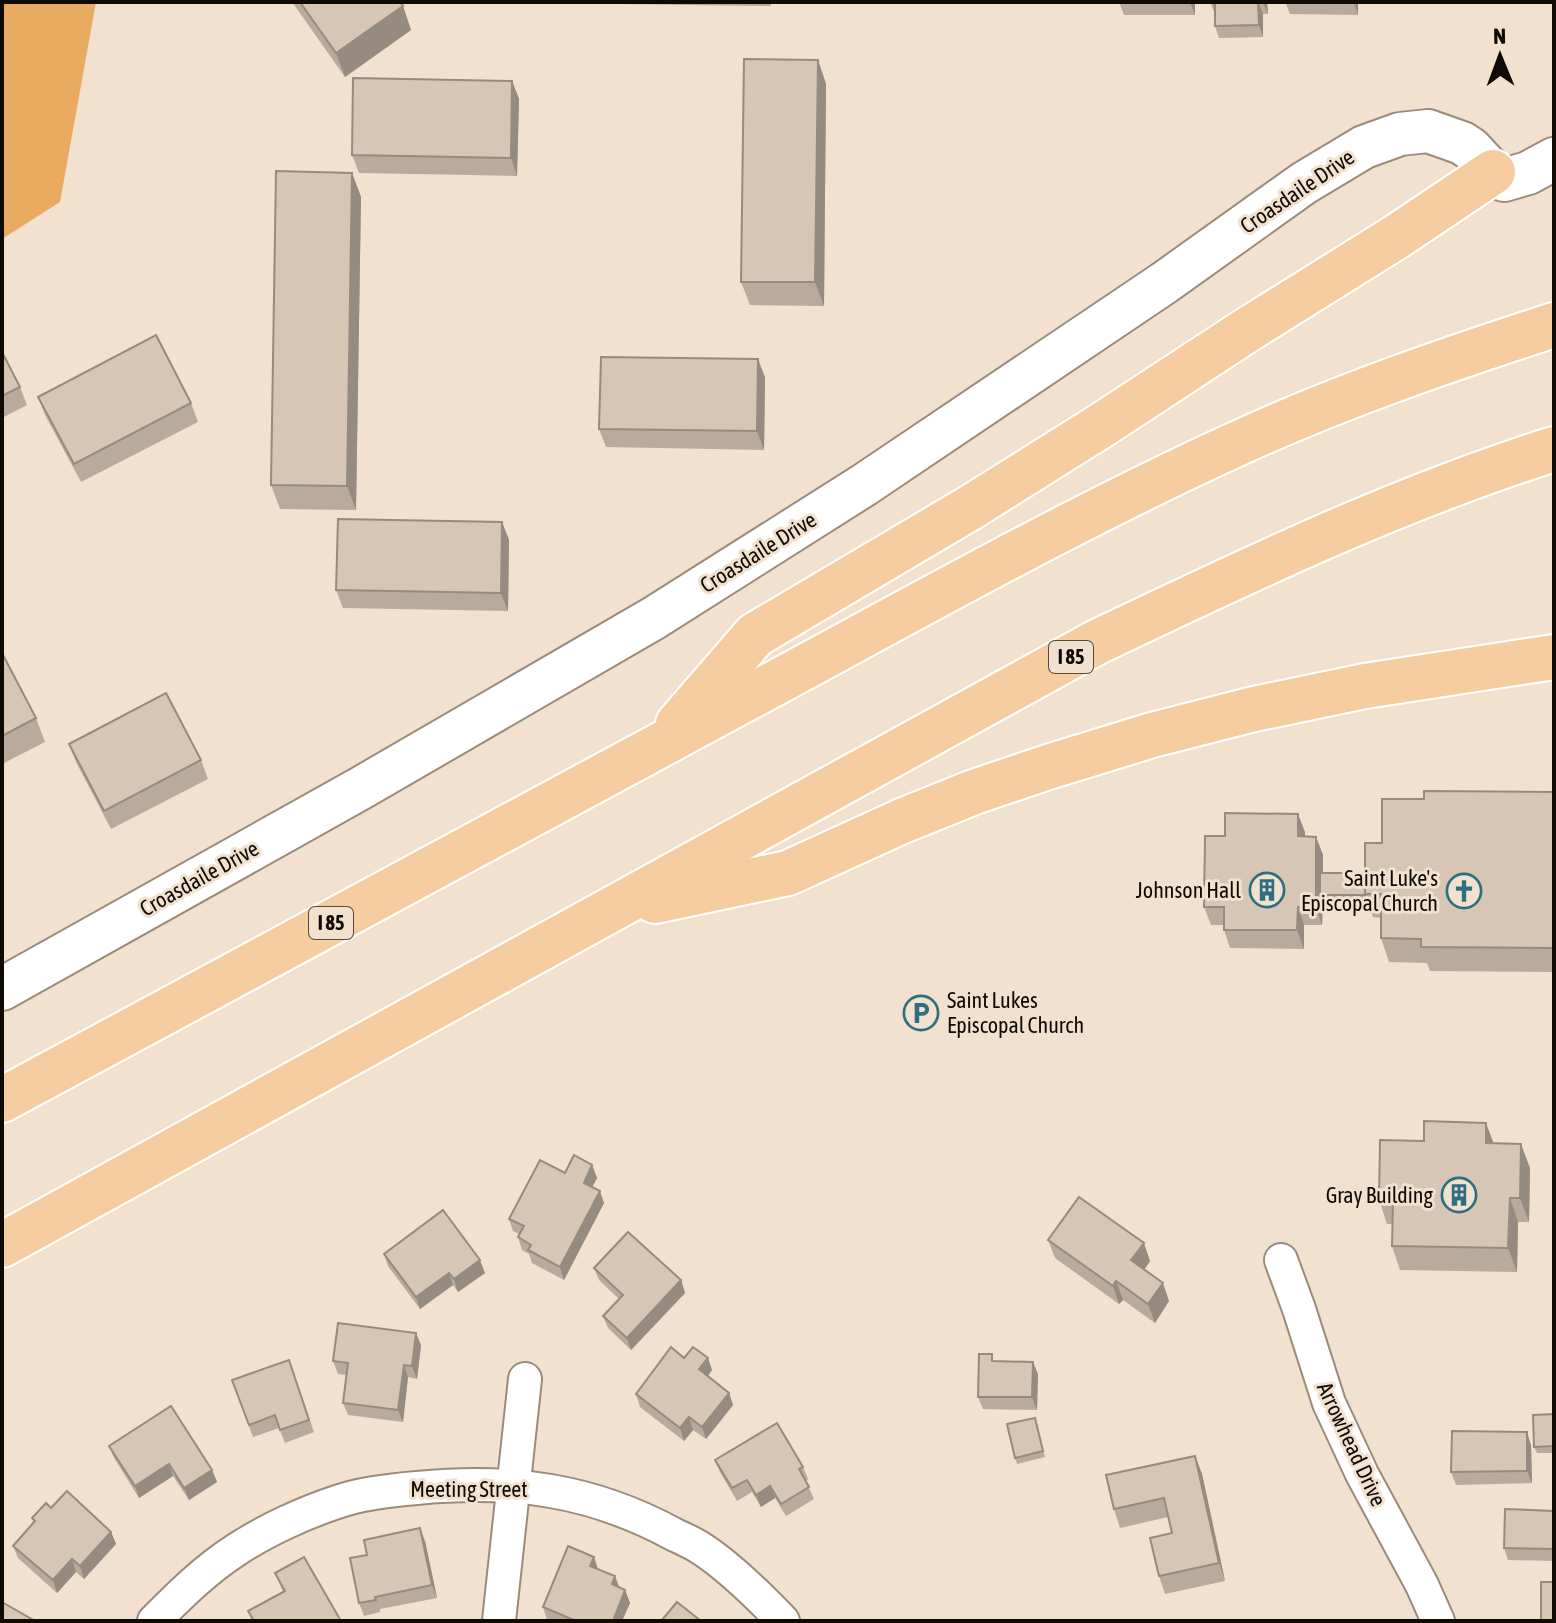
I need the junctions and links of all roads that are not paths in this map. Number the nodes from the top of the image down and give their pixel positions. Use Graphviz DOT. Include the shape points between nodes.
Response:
graph roads {
  1 [pos="1554,132"];
  2 [pos="1554,159"];
  3 [pos="1493,172"];
  4 [pos="1554,325"];
  5 [pos="1554,449"];
  6 [pos="1554,657"];
  7 [pos="659,746"];
  8 [pos="609,911"];
  9 [pos="2,989"];
  10 [pos="2,1100"];
  11 [pos="2,1245"];
  12 [pos="1281,1260"];
  13 [pos="525,1379"];
  14 [pos="513,1486"];
  15 [pos="154,1621"];
  16 [pos="499,1621"];
  17 [pos="783,1621"];
  18 [pos="1438,1621"];
  1 -- 3 [label="street"];
  2 -- 3 [label="street" via="1513,178 1499,179"];
  3 -- 7 [label="highway" via="1012,482 755,635"];
  3 -- 9 [label="street, Croasdaile Drive" via="1462,143 1428,131 1364,147 864,485 654,618"];
  4 -- 7 [label="highway, I 85" via="1377,386 1246,440 1091,515"];
  5 -- 8 [label="highway, I 85" via="1409,501 1097,642"];
  6 -- 8 [label="highway" via="1365,686 1152,735 974,792 788,873"];
  7 -- 10 [label="highway, I 85"];
  8 -- 11 [label="highway, I 85"];
  12 -- 18 [label="street, Arrowhead Drive" via="1329,1403"];
  13 -- 14 [label="street"];
  14 -- 15 [label="street, Meeting Street" via="450,1485 342,1500 237,1549"];
  14 -- 16 [label="street"];
  14 -- 17 [label="street, Meeting Street" via="602,1502 649,1521 702,1549"];
}
